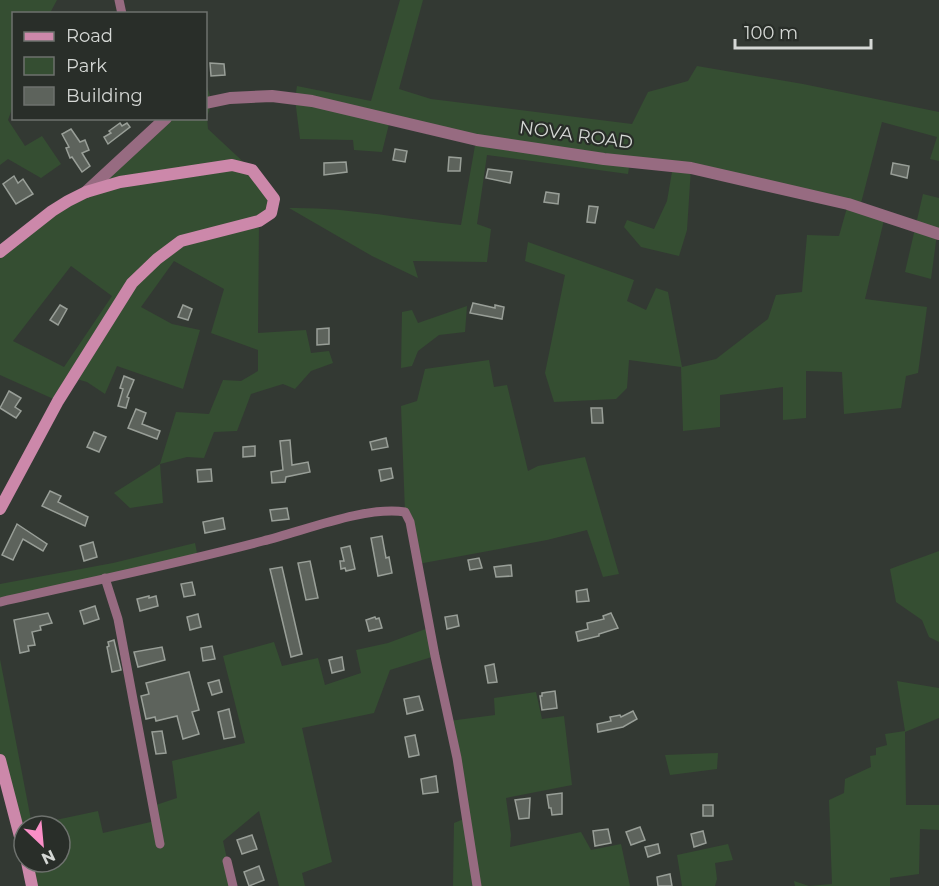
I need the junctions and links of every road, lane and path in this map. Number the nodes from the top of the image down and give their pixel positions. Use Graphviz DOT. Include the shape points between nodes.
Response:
graph roads {
  1 [pos="207,103"];
  2 [pos="164,120"];
  3 [pos="86,192"];
  4 [pos="939,234"];
  5 [pos="0,252"];
  6 [pos="0,510"];
  7 [pos="105,578"];
  8 [pos="0,602"];
  9 [pos="0,760"];
  10 [pos="14,814"];
  11 [pos="160,844"];
  12 [pos="227,861"];
  13 [pos="233,886"];
  14 [pos="477,886"];
  1 -- 4 [label="street, NOVA ROAD" via="272,96 295,99 477,140 691,168 849,204"];
  2 -- 3 [label="street"];
  3 -- 5 [label="main road" via="52,211"];
  3 -- 6 [label="main road" via="120,182 232,165 252,170 274,199 271,213 259,221 181,241 132,283 58,401"];
  7 -- 8 [label="street"];
  7 -- 11 [label="street" via="118,619"];
  7 -- 14 [label="street" via="389,509 405,512 457,758"];
  9 -- 10 [label="main road"];
  12 -- 13 [label="street"];
}
